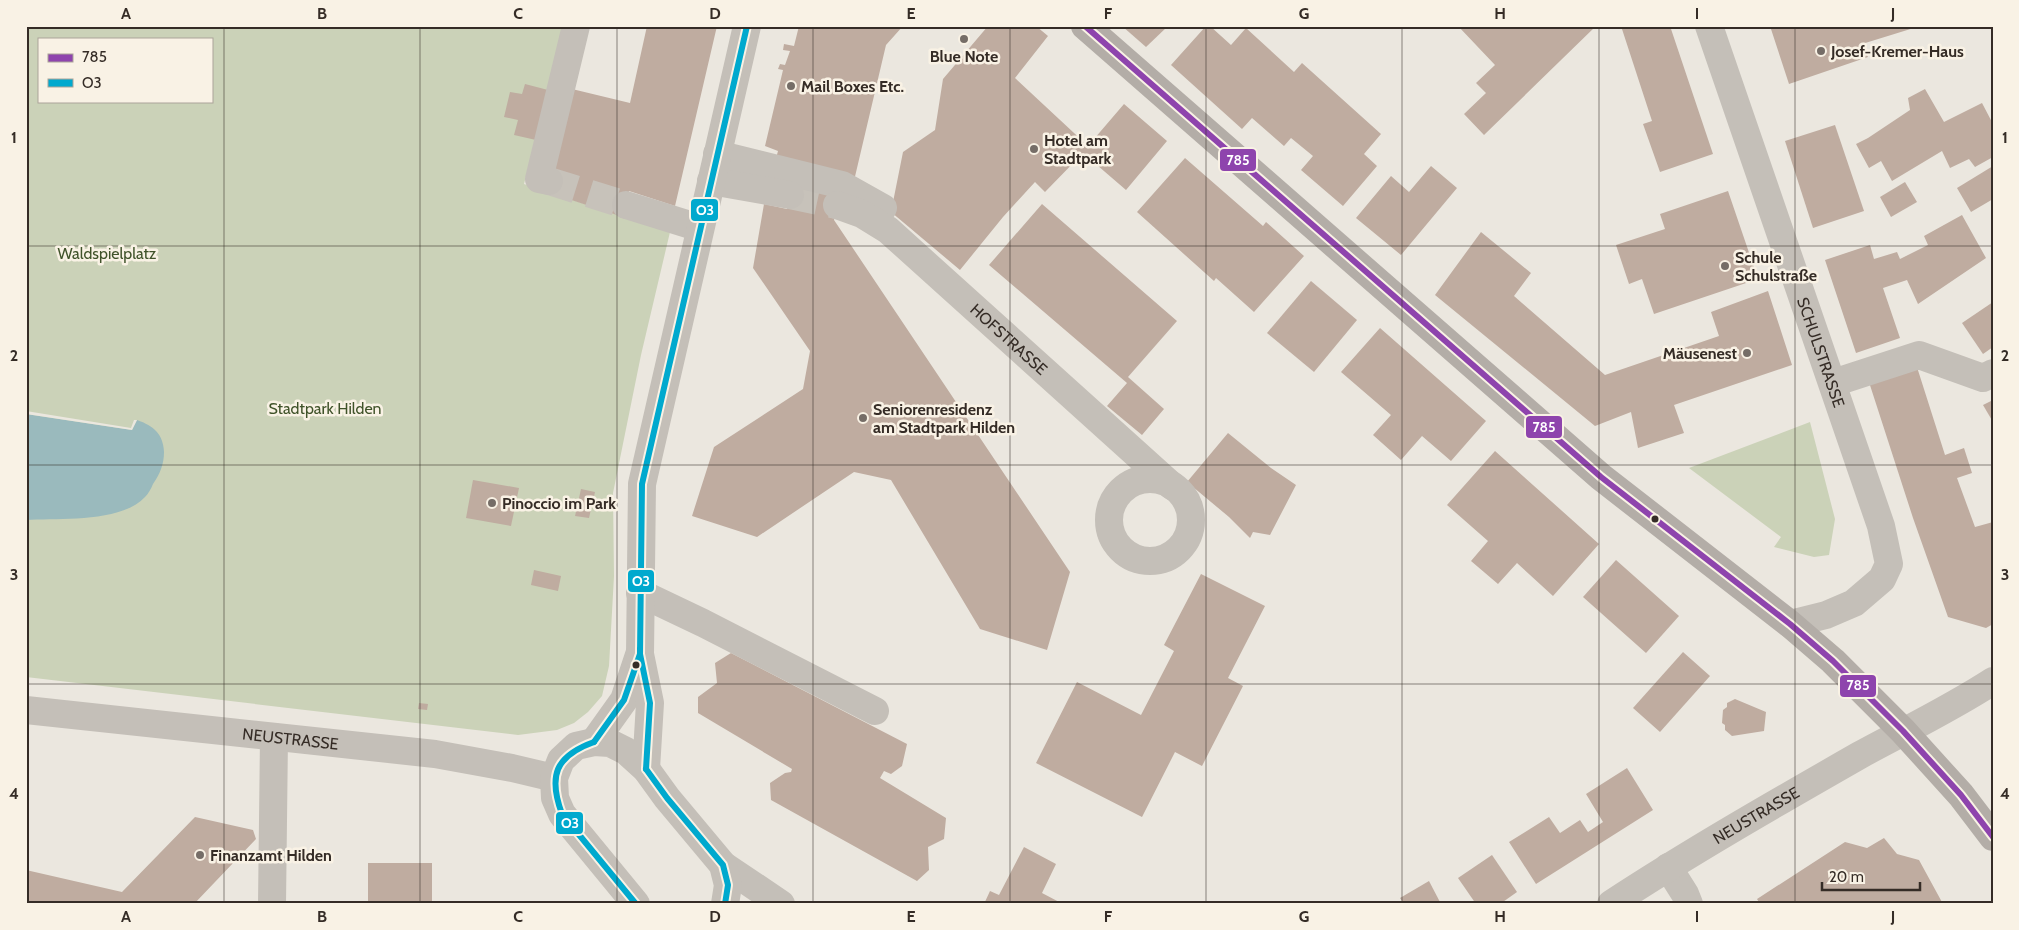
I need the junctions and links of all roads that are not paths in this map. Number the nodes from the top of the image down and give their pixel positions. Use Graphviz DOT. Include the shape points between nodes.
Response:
graph roads {
  1 [pos="576,26"];
  2 [pos="747,26"];
  3 [pos="1085,26"];
  4 [pos="1709,26"];
  5 [pos="716,154"];
  6 [pos="711,181"];
  7 [pos="550,182"];
  8 [pos="790,196"];
  9 [pos="626,205"];
  10 [pos="837,205"];
  11 [pos="891,212"];
  12 [pos="700,228"];
  13 [pos="1993,372"];
  14 [pos="1833,383"];
  15 [pos="1172,486"];
  16 [pos="640,593"];
  17 [pos="1790,624"];
  18 [pos="640,654"];
  19 [pos="1990,687"];
  20 [pos="26,710"];
  21 [pos="876,711"];
  22 [pos="1903,731"];
  23 [pos="274,737"];
  24 [pos="594,742"];
  25 [pos="646,768"];
  26 [pos="554,778"];
  27 [pos="1993,837"];
  28 [pos="723,865"];
  29 [pos="1668,867"];
  30 [pos="272,904"];
  31 [pos="636,904"];
  32 [pos="725,904"];
  33 [pos="781,904"];
  34 [pos="1611,904"];
  35 [pos="1689,904"];
  1 -- 7 [label="street" via="539,179"];
  2 -- 5 [label="street"];
  3 -- 17 [label="main road" via="1602,477"];
  4 -- 14 [label="street, SCHULSTRASSE"];
  5 -- 6 [label="street"];
  5 -- 11 [label="street" via="842,185"];
  6 -- 8 [label="street"];
  6 -- 12 [label="street"];
  9 -- 12 [label="street"];
  10 -- 15 [label="street, HOFSTRASSE" via="862,214 888,230"];
  12 -- 16 [label="street" via="642,484"];
  13 -- 14 [label="street" via="1984,378 1919,355"];
  14 -- 17 [label="street, SCHULSTRASSE" via="1881,526 1889,564 1882,579 1854,603 1826,615"];
  16 -- 18 [label="street"];
  16 -- 21 [label="street"];
  17 -- 22 [label="main road" via="1833,661"];
  18 -- 24 [label="street" via="624,700"];
  18 -- 25 [label="street" via="650,703"];
  19 -- 22 [label="street, NEUSTRASSE"];
  20 -- 23 [label="street, NEUSTRASSE"];
  22 -- 27 [label="main road" via="1961,795"];
  22 -- 29 [label="street, NEUSTRASSE"];
  23 -- 26 [label="street, NEUSTRASSE" via="435,754"];
  23 -- 30 [label="street"];
  24 -- 25 [label="street" via="610,743 626,751"];
  24 -- 26 [label="street" via="576,746 561,760"];
  25 -- 28 [label="street"];
  26 -- 31 [label="street" via="555,798 562,814"];
  28 -- 32 [label="street" via="728,885"];
  28 -- 33 [label="street"];
  29 -- 34 [label="street, NEUSTRASSE"];
  29 -- 35 [label="street"];
}
